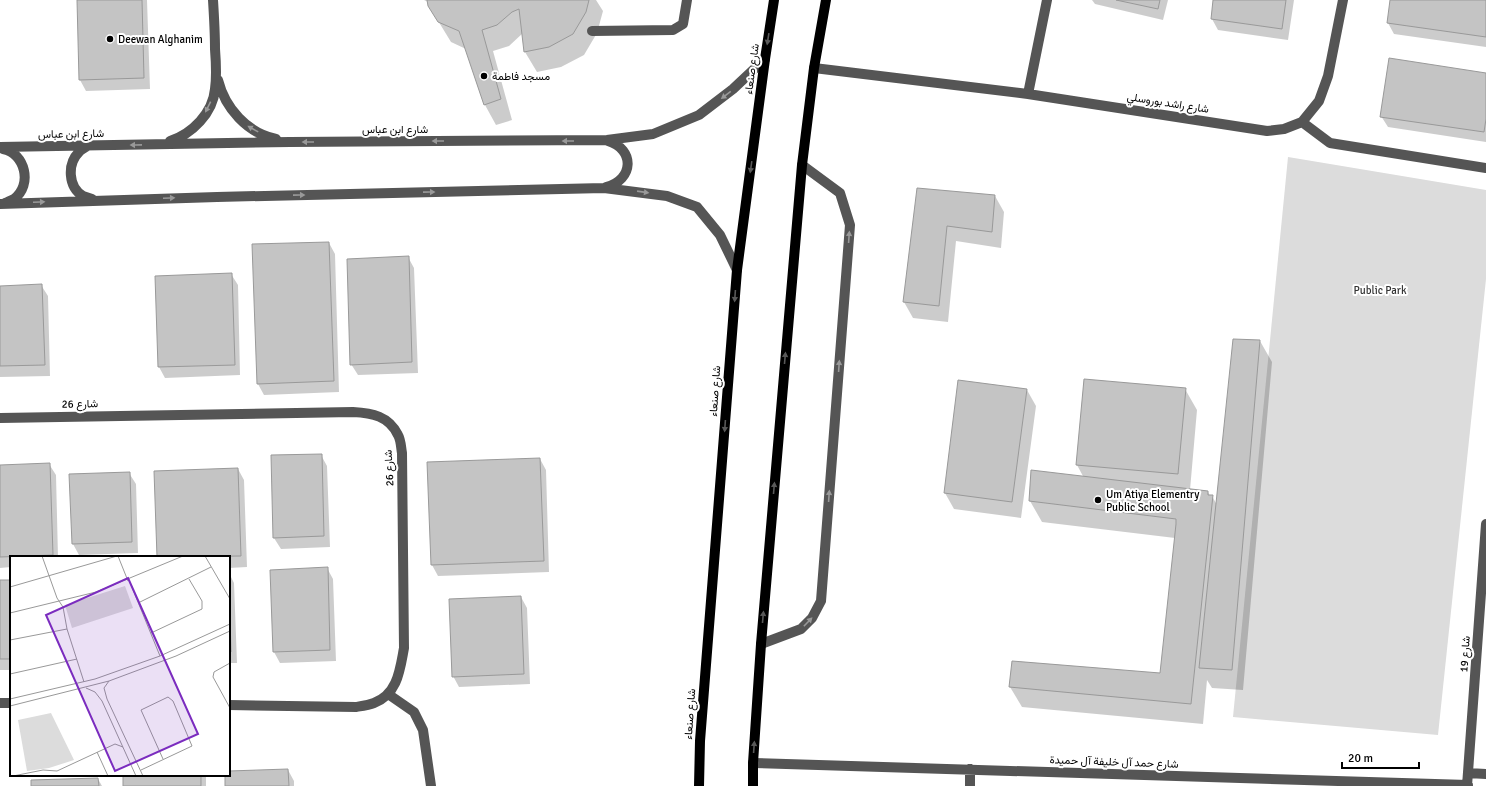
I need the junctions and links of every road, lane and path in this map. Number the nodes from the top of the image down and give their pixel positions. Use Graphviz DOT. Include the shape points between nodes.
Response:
graph roads {
  1 [pos="213,0"];
  2 [pos="687,0"];
  3 [pos="774,0"];
  4 [pos="826,0"];
  5 [pos="1047,0"];
  6 [pos="1343,0"];
  7 [pos="592,30"];
  8 [pos="765,59"];
  9 [pos="814,68"];
  10 [pos="216,70"];
  11 [pos="1028,94"];
  12 [pos="1302,122"];
  13 [pos="606,140"];
  14 [pos="290,142"];
  15 [pos="161,144"];
  16 [pos="89,145"];
  17 [pos="0,148"];
  18 [pos="802,165"];
  19 [pos="1486,168"];
  20 [pos="604,188"];
  21 [pos="94,200"];
  22 [pos="2,204"];
  23 [pos="737,270"];
  24 [pos="0,418"];
  25 [pos="1486,524"];
  26 [pos="761,644"];
  27 [pos="388,694"];
  28 [pos="230,705"];
  29 [pos="753,763"];
  30 [pos="970,770"];
  31 [pos="1468,773"];
  32 [pos="1486,774"];
  33 [pos="1257,782"];
  34 [pos="431,786"];
  35 [pos="699,786"];
  36 [pos="753,786"];
  37 [pos="970,786"];
  38 [pos="1468,786"];
  1 -- 10 [label="street"];
  2 -- 7 [label="street" via="683,24 672,30"];
  3 -- 8 [label="main road, شارع صنعاء, one-way"];
  4 -- 9 [label="main road"];
  5 -- 11 [label="street"];
  6 -- 12 [label="street" via="1328,76 1319,101"];
  8 -- 13 [label="street, شارع ابن عباس, one-way" via="733,89 698,115 653,134"];
  8 -- 23 [label="main road, شارع صنعاء, one-way"];
  9 -- 11 [label="street, شارع راشد بوروسلي"];
  9 -- 18 [label="main road"];
  14 -- 10 [label="street, one-way" via="268,137 248,127 232,111 221,92"];
  10 -- 15 [label="street, one-way" via="215,90 208,109 196,126 180,138"];
  11 -- 12 [label="street, شارع راشد بوروسلي" via="1267,131 1284,129"];
  12 -- 19 [label="street" via="1330,143"];
  13 -- 14 [label="street, شارع ابن عباس, one-way"];
  13 -- 20 [label="street" via="616,143 624,150 628,160 627,170 622,179"];
  14 -- 15 [label="street, شارع ابن عباس"];
  15 -- 16 [label="street, شارع ابن عباس, one-way"];
  16 -- 17 [label="street, شارع ابن عباس"];
  16 -- 21 [label="street" via="79,152 72,162 70,174 74,186 82,195"];
  17 -- 22 [label="street" via="9,150 18,157 24,167 25,179 22,190 14,199"];
  26 -- 18 [label="main road, one-way"];
  26 -- 18 [label="street, one-way" via="801,629 812,618 821,601 850,225 840,193"];
  21 -- 20 [label="street, one-way"];
  20 -- 23 [label="street, one-way" via="667,196 697,207 720,234"];
  22 -- 21 [label="street, one-way"];
  23 -- 35 [label="main road, شارع صنعاء, one-way" via="700,741"];
  24 -- 27 [label="street, شارع 26" via="353,412 372,413 388,421 398,435 402,453 404,648 399,677"];
  25 -- 31 [label="street, شارع 19"];
  29 -- 26 [label="main road, one-way"];
  27 -- 28 [label="street, شارع 26" via="374,703 356,707"];
  27 -- 34 [label="street" via="414,712 423,730"];
  29 -- 30 [label="street, شارع حمد آل خليفة آل حميدة"];
  29 -- 36 [label="main road"];
  30 -- 33 [label="street, شارع حمد آل خليفة آل حميدة"];
  30 -- 37 [label="street"];
  31 -- 32 [label="street"];
  31 -- 38 [label="street, شارع 19"];
  33 -- 38 [label="street, شارع حمد آل خليفة آل حميدة"];
}
